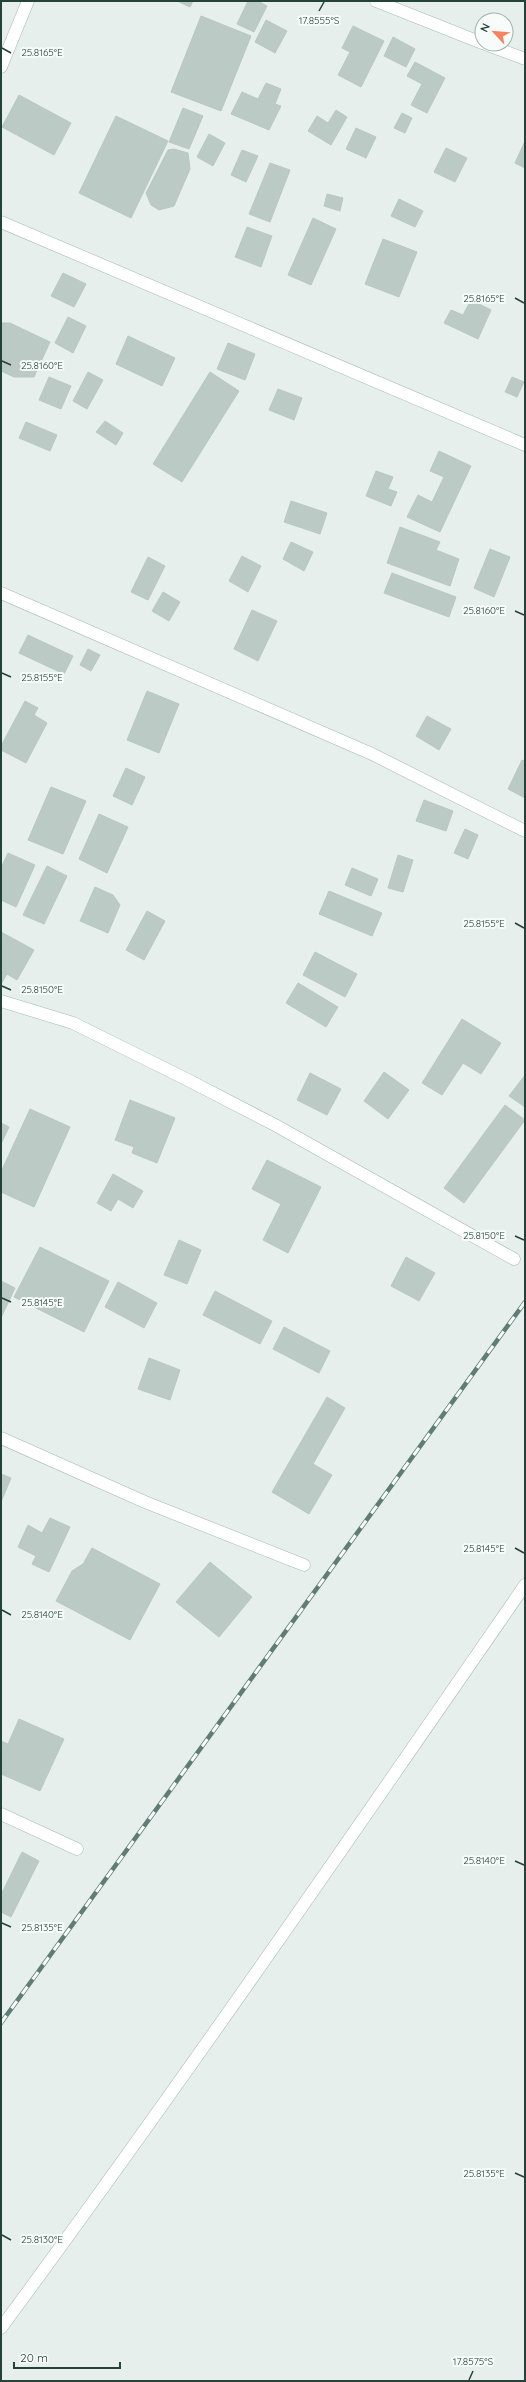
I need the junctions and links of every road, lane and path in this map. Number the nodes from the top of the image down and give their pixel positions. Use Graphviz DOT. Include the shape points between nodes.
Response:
graph roads {
  1 [pos="28,1"];
  2 [pos="376,1"];
  3 [pos="474,40"];
  4 [pos="507,52"];
  5 [pos="525,59"];
  6 [pos="1,67"];
  7 [pos="1,222"];
  8 [pos="525,445"];
  9 [pos="1,593"];
  10 [pos="525,831"];
  11 [pos="1,1002"];
  12 [pos="514,1259"];
  13 [pos="1,1438"];
  14 [pos="304,1565"];
  15 [pos="525,1585"];
  16 [pos="1,1814"];
  17 [pos="77,1849"];
  18 [pos="1,2328"];
  1 -- 6 [label="street"];
  2 -- 3 [label="street"];
  4 -- 5 [label="street"];
  7 -- 8 [label="street"];
  9 -- 10 [label="street" via="372,754"];
  11 -- 12 [label="street" via="73,1023 168,1070 275,1125"];
  13 -- 14 [label="street" via="145,1502"];
  15 -- 18 [label="street" via="308,1900 80,2222"];
  16 -- 17 [label="street"];
}
